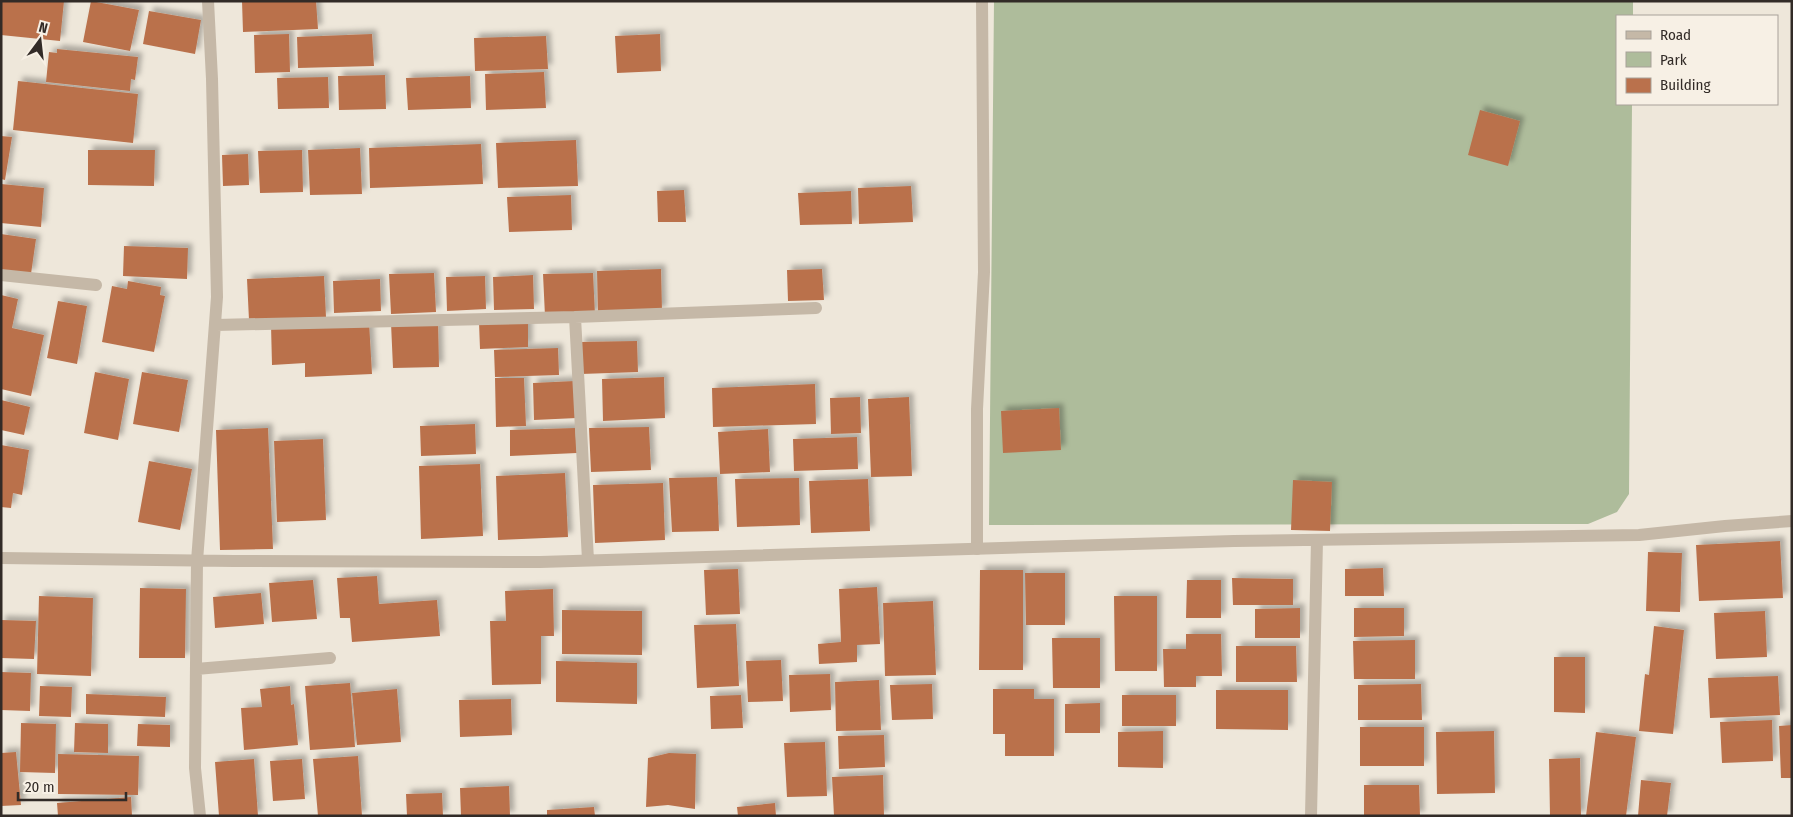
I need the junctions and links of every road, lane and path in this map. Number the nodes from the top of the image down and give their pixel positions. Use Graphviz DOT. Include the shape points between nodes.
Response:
graph roads {
  1 [pos="208,1"];
  2 [pos="982,1"];
  3 [pos="1,275"];
  4 [pos="96,285"];
  5 [pos="816,308"];
  6 [pos="575,317"];
  7 [pos="216,325"];
  8 [pos="1792,521"];
  9 [pos="1317,540"];
  10 [pos="977,549"];
  11 [pos="1,558"];
  12 [pos="588,560"];
  13 [pos="197,561"];
  14 [pos="330,658"];
  15 [pos="196,669"];
  16 [pos="200,816"];
  17 [pos="1311,816"];
  1 -- 7 [label="street" via="213,99"];
  2 -- 10 [label="street" via="984,272 976,409"];
  3 -- 4 [label="street"];
  5 -- 6 [label="street"];
  6 -- 7 [label="street"];
  6 -- 12 [label="street"];
  7 -- 13 [label="street"];
  8 -- 9 [label="street" via="1639,535"];
  9 -- 10 [label="street"];
  9 -- 17 [label="street"];
  10 -- 12 [label="street"];
  11 -- 13 [label="street"];
  12 -- 13 [label="street"];
  13 -- 15 [label="street"];
  14 -- 15 [label="street"];
  15 -- 16 [label="street" via="195,768"];
}
